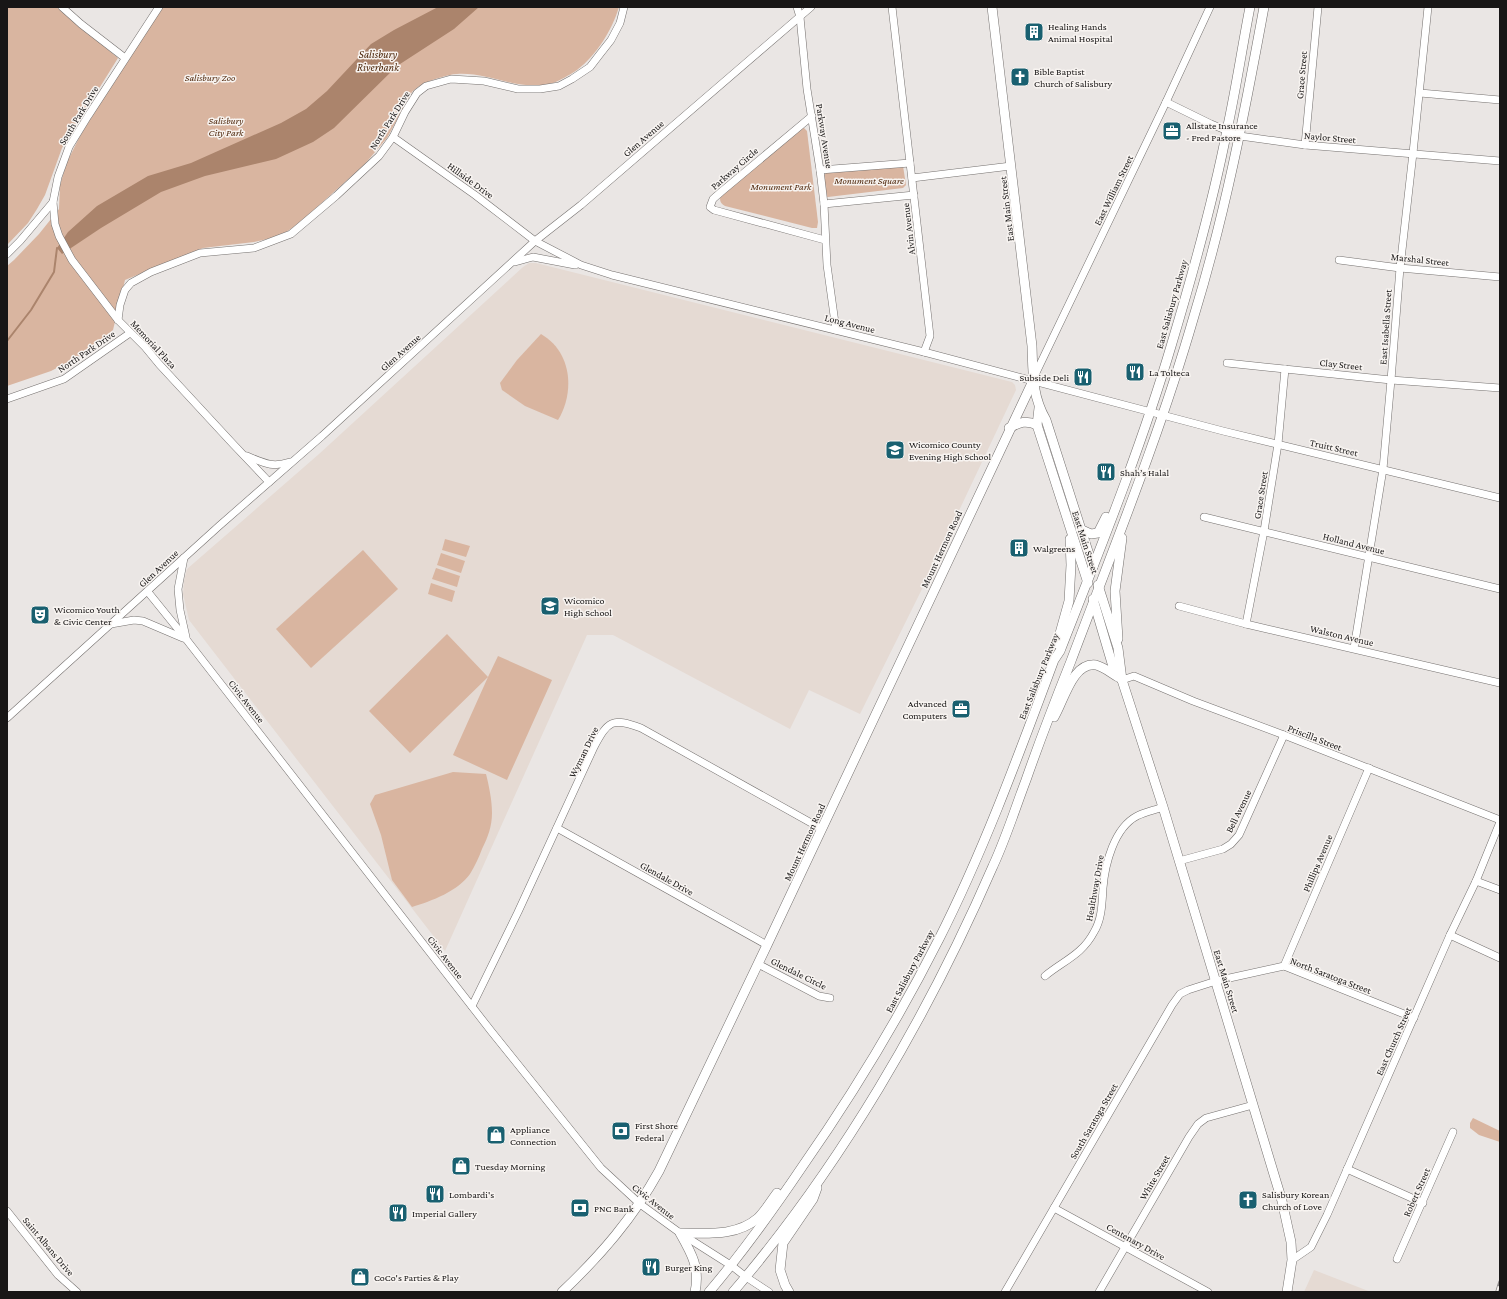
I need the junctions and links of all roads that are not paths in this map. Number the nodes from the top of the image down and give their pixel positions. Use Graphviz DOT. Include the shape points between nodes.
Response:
graph roads {
  1 [pos="62,7"];
  2 [pos="159,7"];
  3 [pos="624,7"];
  4 [pos="797,7"];
  5 [pos="811,7"];
  6 [pos="892,7"];
  7 [pos="992,7"];
  8 [pos="1210,7"];
  9 [pos="1250,7"];
  10 [pos="1264,7"];
  11 [pos="1318,7"];
  12 [pos="1428,7"];
  13 [pos="800,17"];
  14 [pos="125,58"];
  15 [pos="1420,93"];
  16 [pos="1500,100"];
  17 [pos="1166,102"];
  18 [pos="812,116"];
  19 [pos="1227,131"];
  20 [pos="1240,136"];
  21 [pos="393,137"];
  22 [pos="1305,145"];
  23 [pos="1413,153"];
  24 [pos="1500,161"];
  25 [pos="910,163"];
  26 [pos="1012,166"];
  27 [pos="820,170"];
  28 [pos="912,178"];
  29 [pos="914,195"];
  30 [pos="53,202"];
  31 [pos="824,204"];
  32 [pos="825,240"];
  33 [pos="536,241"];
  34 [pos="7,254"];
  35 [pos="1339,260"];
  36 [pos="511,264"];
  37 [pos="581,265"];
  38 [pos="1400,268"];
  39 [pos="1500,277"];
  40 [pos="118,320"];
  41 [pos="836,330"];
  42 [pos="130,333"];
  43 [pos="924,352"];
  44 [pos="1227,363"];
  45 [pos="1285,369"];
  46 [pos="1033,380"];
  47 [pos="1391,380"];
  48 [pos="1500,388"];
  49 [pos="7,400"];
  50 [pos="1039,408"];
  51 [pos="1150,411"];
  52 [pos="1164,414"];
  53 [pos="1037,425"];
  54 [pos="1010,428"];
  55 [pos="1278,444"];
  56 [pos="244,455"];
  57 [pos="294,460"];
  58 [pos="1382,469"];
  59 [pos="269,482"];
  60 [pos="1121,492"];
  61 [pos="1500,498"];
  62 [pos="1204,517"];
  63 [pos="1125,522"];
  64 [pos="1069,526"];
  65 [pos="1080,529"];
  66 [pos="1264,531"];
  67 [pos="1368,557"];
  68 [pos="184,558"];
  69 [pos="1093,566"];
  70 [pos="1087,581"];
  71 [pos="1098,588"];
  72 [pos="1500,589"];
  73 [pos="148,592"];
  74 [pos="1094,601"];
  75 [pos="1179,606"];
  76 [pos="111,624"];
  77 [pos="1246,624"];
  78 [pos="186,639"];
  79 [pos="1118,648"];
  80 [pos="1354,648"];
  81 [pos="1054,660"];
  82 [pos="1122,680"];
  83 [pos="1500,683"];
  84 [pos="7,718"];
  85 [pos="1284,735"];
  86 [pos="1041,739"];
  87 [pos="1369,768"];
  88 [pos="1163,807"];
  89 [pos="1500,821"];
  90 [pos="557,828"];
  91 [pos="822,829"];
  92 [pos="1179,862"];
  93 [pos="1476,881"];
  94 [pos="1500,890"];
  95 [pos="1450,936"];
  96 [pos="767,945"];
  97 [pos="1500,958"];
  98 [pos="758,964"];
  99 [pos="1284,966"];
  100 [pos="1045,976"];
  101 [pos="1216,981"];
  102 [pos="830,998"];
  103 [pos="472,1006"];
  104 [pos="1414,1018"];
  105 [pos="1253,1105"];
  106 [pos="830,1127"];
  107 [pos="1453,1132"];
  108 [pos="1347,1169"];
  109 [pos="822,1176"];
  110 [pos="1423,1202"];
  111 [pos="640,1204"];
  112 [pos="1054,1208"];
  113 [pos="7,1211"];
  114 [pos="680,1233"];
  115 [pos="1125,1247"];
  116 [pos="1397,1259"];
  117 [pos="1292,1260"];
  118 [pos="732,1266"];
  119 [pos="746,1277"];
  120 [pos="77,1292"];
  121 [pos="562,1292"];
  122 [pos="695,1292"];
  123 [pos="709,1292"];
  124 [pos="734,1292"];
  125 [pos="769,1292"];
  126 [pos="789,1292"];
  127 [pos="1005,1292"];
  128 [pos="1099,1292"];
  129 [pos="1208,1292"];
  130 [pos="1287,1292"];
  1 -- 14 [label="street"];
  2 -- 14 [label="street, South Park Drive"];
  3 -- 21 [label="street, North Park Drive" via="620,23 611,40 590,67 572,79 558,86 540,90 518,89 472,80 451,79 435,83 417,93"];
  4 -- 13 [label="street, Parkway Avenue"];
  5 -- 13 [label="street, Glen Avenue"];
  6 -- 25 [label="street, Alvin Avenue"];
  7 -- 26 [label="main road, East Main Street"];
  8 -- 17 [label="street, East William Street"];
  9 -- 19 [label="main road, East Salisbury Parkway"];
  10 -- 20 [label="main road"];
  11 -- 22 [label="street, Grace Street"];
  12 -- 15 [label="street, East Isabella Street"];
  13 -- 18 [label="street, Parkway Avenue"];
  13 -- 33 [label="street, Glen Avenue"];
  14 -- 30 [label="street, South Park Drive" via="69,148 58,177"];
  15 -- 16 [label="street"];
  15 -- 23 [label="street, East Isabella Street"];
  17 -- 19 [label="street, Naylor Street"];
  17 -- 46 [label="street, East William Street"];
  18 -- 27 [label="street, Parkway Avenue"];
  18 -- 32 [label="street, Parkway Circle" via="713,199 710,207 746,220"];
  19 -- 20 [label="street, Naylor Street"];
  19 -- 51 [label="main road, East Salisbury Parkway" via="1182,310"];
  20 -- 22 [label="street, Naylor Street"];
  20 -- 52 [label="main road" via="1206,277"];
  21 -- 33 [label="street, Hillside Drive"];
  21 -- 40 [label="street, North Park Drive" via="379,156 291,234 254,248 200,253 131,282 125,290"];
  22 -- 23 [label="street, Naylor Street"];
  23 -- 24 [label="street, Naylor Street"];
  23 -- 38 [label="street, East Isabella Street"];
  25 -- 27 [label="street"];
  25 -- 28 [label="street, Alvin Avenue"];
  26 -- 28 [label="street"];
  26 -- 46 [label="main road, East Main Street" via="1032,346"];
  27 -- 31 [label="street, Parkway Avenue"];
  28 -- 29 [label="street, Alvin Avenue"];
  29 -- 31 [label="street"];
  29 -- 43 [label="street, Alvin Avenue" via="930,336"];
  30 -- 34 [label="street, South Park Drive"];
  30 -- 40 [label="street, Memorial Plaza" via="55,224 72,260"];
  31 -- 32 [label="street, Parkway Avenue"];
  32 -- 41 [label="street, Parkway Avenue"];
  33 -- 36 [label="street, Glen Avenue"];
  33 -- 37 [label="street, Long Avenue"];
  35 -- 38 [label="street, Marshal Street"];
  36 -- 37 [label="street" via="533,257"];
  36 -- 57 [label="street, Glen Avenue"];
  37 -- 41 [label="street, Long Avenue" via="612,275"];
  38 -- 39 [label="street, Marshal Street"];
  38 -- 47 [label="street, East Isabella Street"];
  40 -- 42 [label="street, Memorial Plaza"];
  41 -- 43 [label="street, Long Avenue"];
  42 -- 49 [label="street, North Park Drive" via="64,380"];
  42 -- 56 [label="street, Memorial Plaza" via="145,346 158,364"];
  43 -- 46 [label="street, Long Avenue"];
  44 -- 45 [label="street, Clay Street"];
  45 -- 47 [label="street, Clay Street"];
  45 -- 55 [label="street, Grace Street"];
  46 -- 50 [label="main road, East Main Street"];
  46 -- 51 [label="street, Long Avenue"];
  46 -- 54 [label="main road, Mount Hermon Road"];
  47 -- 48 [label="street, Clay Street"];
  47 -- 58 [label="street, East Isabella Street"];
  50 -- 53 [label="main road, East Main Street"];
  50 -- 65 [label="main road, East Main Street" via="1046,420"];
  51 -- 52 [label="street, Long Avenue"];
  51 -- 60 [label="main road, East Salisbury Parkway"];
  52 -- 55 [label="street, Truitt Street" via="1193,424"];
  52 -- 63 [label="main road"];
  53 -- 54 [label="main road" via="1025,422"];
  53 -- 64 [label="main road, East Main Street"];
  54 -- 91 [label="main road, Mount Hermon Road"];
  55 -- 58 [label="street, Truitt Street"];
  55 -- 66 [label="street, Grace Street"];
  56 -- 57 [label="street" via="272,465"];
  56 -- 59 [label="street, Memorial Plaza"];
  57 -- 59 [label="street, Glen Avenue"];
  58 -- 61 [label="street, Truitt Street"];
  58 -- 67 [label="street, East Isabella Street"];
  59 -- 68 [label="street, Glen Avenue"];
  60 -- 65 [label="main road" via="1109,509 1098,533 1092,534"];
  60 -- 69 [label="main road, East Salisbury Parkway"];
  62 -- 66 [label="street, Holland Avenue"];
  63 -- 71 [label="main road"];
  63 -- 79 [label="main road" via="1115,591"];
  64 -- 70 [label="main road, East Main Street"];
  64 -- 81 [label="main road" via="1069,601"];
  65 -- 69 [label="main road, East Main Street"];
  66 -- 67 [label="street, Holland Avenue"];
  66 -- 77 [label="street, Grace Street"];
  67 -- 72 [label="street, Holland Avenue"];
  67 -- 80 [label="street, East Isabella Street"];
  68 -- 73 [label="street, Glen Avenue"];
  68 -- 78 [label="street" via="178,589"];
  69 -- 70 [label="main road, East Salisbury Parkway"];
  69 -- 71 [label="main road, East Main Street"];
  70 -- 74 [label="main road, East Main Street"];
  70 -- 81 [label="main road, East Salisbury Parkway" via="1060,651"];
  71 -- 74 [label="main road"];
  71 -- 79 [label="main road, East Main Street"];
  73 -- 76 [label="street, Glen Avenue"];
  73 -- 78 [label="street, Civic Avenue"];
  74 -- 82 [label="main road, East Main Street" via="1114,670"];
  74 -- 86 [label="main road"];
  75 -- 77 [label="street, Walston Avenue"];
  76 -- 78 [label="street" via="143,621"];
  76 -- 84 [label="street, Glen Avenue"];
  77 -- 80 [label="street, Walston Avenue"];
  78 -- 103 [label="street, Civic Avenue"];
  79 -- 82 [label="main road, East Main Street"];
  80 -- 83 [label="street, Walston Avenue"];
  81 -- 106 [label="main road, East Salisbury Parkway" via="997,809 940,938 900,1013"];
  82 -- 85 [label="street, Priscilla Street" via="1134,676"];
  82 -- 86 [label="main road" via="1097,665 1090,665 1076,672 1060,707"];
  82 -- 88 [label="main road, East Main Street"];
  85 -- 87 [label="street, Priscilla Street"];
  85 -- 92 [label="street, Bell Avenue" via="1239,835 1223,849"];
  86 -- 109 [label="main road" via="995,862 958,942 901,1049"];
  87 -- 89 [label="street, Priscilla Street"];
  87 -- 99 [label="street, Phillips Avenue"];
  88 -- 92 [label="main road, East Main Street"];
  88 -- 100 [label="street, Healthway Drive" via="1136,816 1125,826 1116,839 1106,864 1100,918 1095,931 1081,951"];
  89 -- 93 [label="street, East Church Street"];
  90 -- 91 [label="street, Wyman Drive" via="600,735 610,724 617,722 641,728"];
  90 -- 96 [label="street, Glendale Drive"];
  90 -- 103 [label="street, Wyman Drive"];
  91 -- 96 [label="main road, Mount Hermon Road"];
  92 -- 101 [label="main road, East Main Street"];
  93 -- 94 [label="street"];
  93 -- 95 [label="street, East Church Street"];
  95 -- 97 [label="street"];
  95 -- 104 [label="street, East Church Street"];
  96 -- 98 [label="main road, Mount Hermon Road"];
  98 -- 102 [label="street, Glendale Circle" via="819,996"];
  98 -- 111 [label="main road, Mount Hermon Road" via="672,1145"];
  99 -- 101 [label="street, North Saratoga Street"];
  99 -- 104 [label="street, North Saratoga Street"];
  101 -- 105 [label="main road, East Main Street"];
  101 -- 112 [label="street, South Saratoga Street" via="1180,994 1172,1005"];
  103 -- 111 [label="street, Civic Avenue" via="588,1153"];
  104 -- 108 [label="street, East Church Street"];
  105 -- 115 [label="street, White Street" via="1206,1118 1198,1124"];
  105 -- 117 [label="main road, East Main Street" via="1289,1227"];
  106 -- 114 [label="main road" via="811,1143 757,1218 734,1231 720,1234"];
  106 -- 118 [label="main road, East Salisbury Parkway"];
  107 -- 110 [label="street, Robert Street"];
  108 -- 110 [label="street"];
  108 -- 117 [label="street, East Church Street" via="1311,1247"];
  109 -- 119 [label="main road"];
  109 -- 126 [label="main road" via="813,1199 783,1243 780,1270"];
  110 -- 116 [label="street, Robert Street"];
  111 -- 114 [label="street, Civic Avenue"];
  111 -- 121 [label="main road, Mount Hermon Road" via="615,1236"];
  112 -- 115 [label="street, Centenary Drive"];
  112 -- 127 [label="street, South Saratoga Street"];
  113 -- 120 [label="street, Saint Albans Drive" via="58,1275"];
  114 -- 118 [label="street, Civic Avenue"];
  114 -- 122 [label="main road" via="695,1262"];
  115 -- 128 [label="street, White Street"];
  115 -- 129 [label="street, Centenary Drive"];
  117 -- 130 [label="main road, East Main Street"];
  118 -- 119 [label="street, Civic Avenue"];
  118 -- 123 [label="main road, East Salisbury Parkway"];
  119 -- 124 [label="main road"];
  119 -- 125 [label="street, Civic Avenue"];
}
